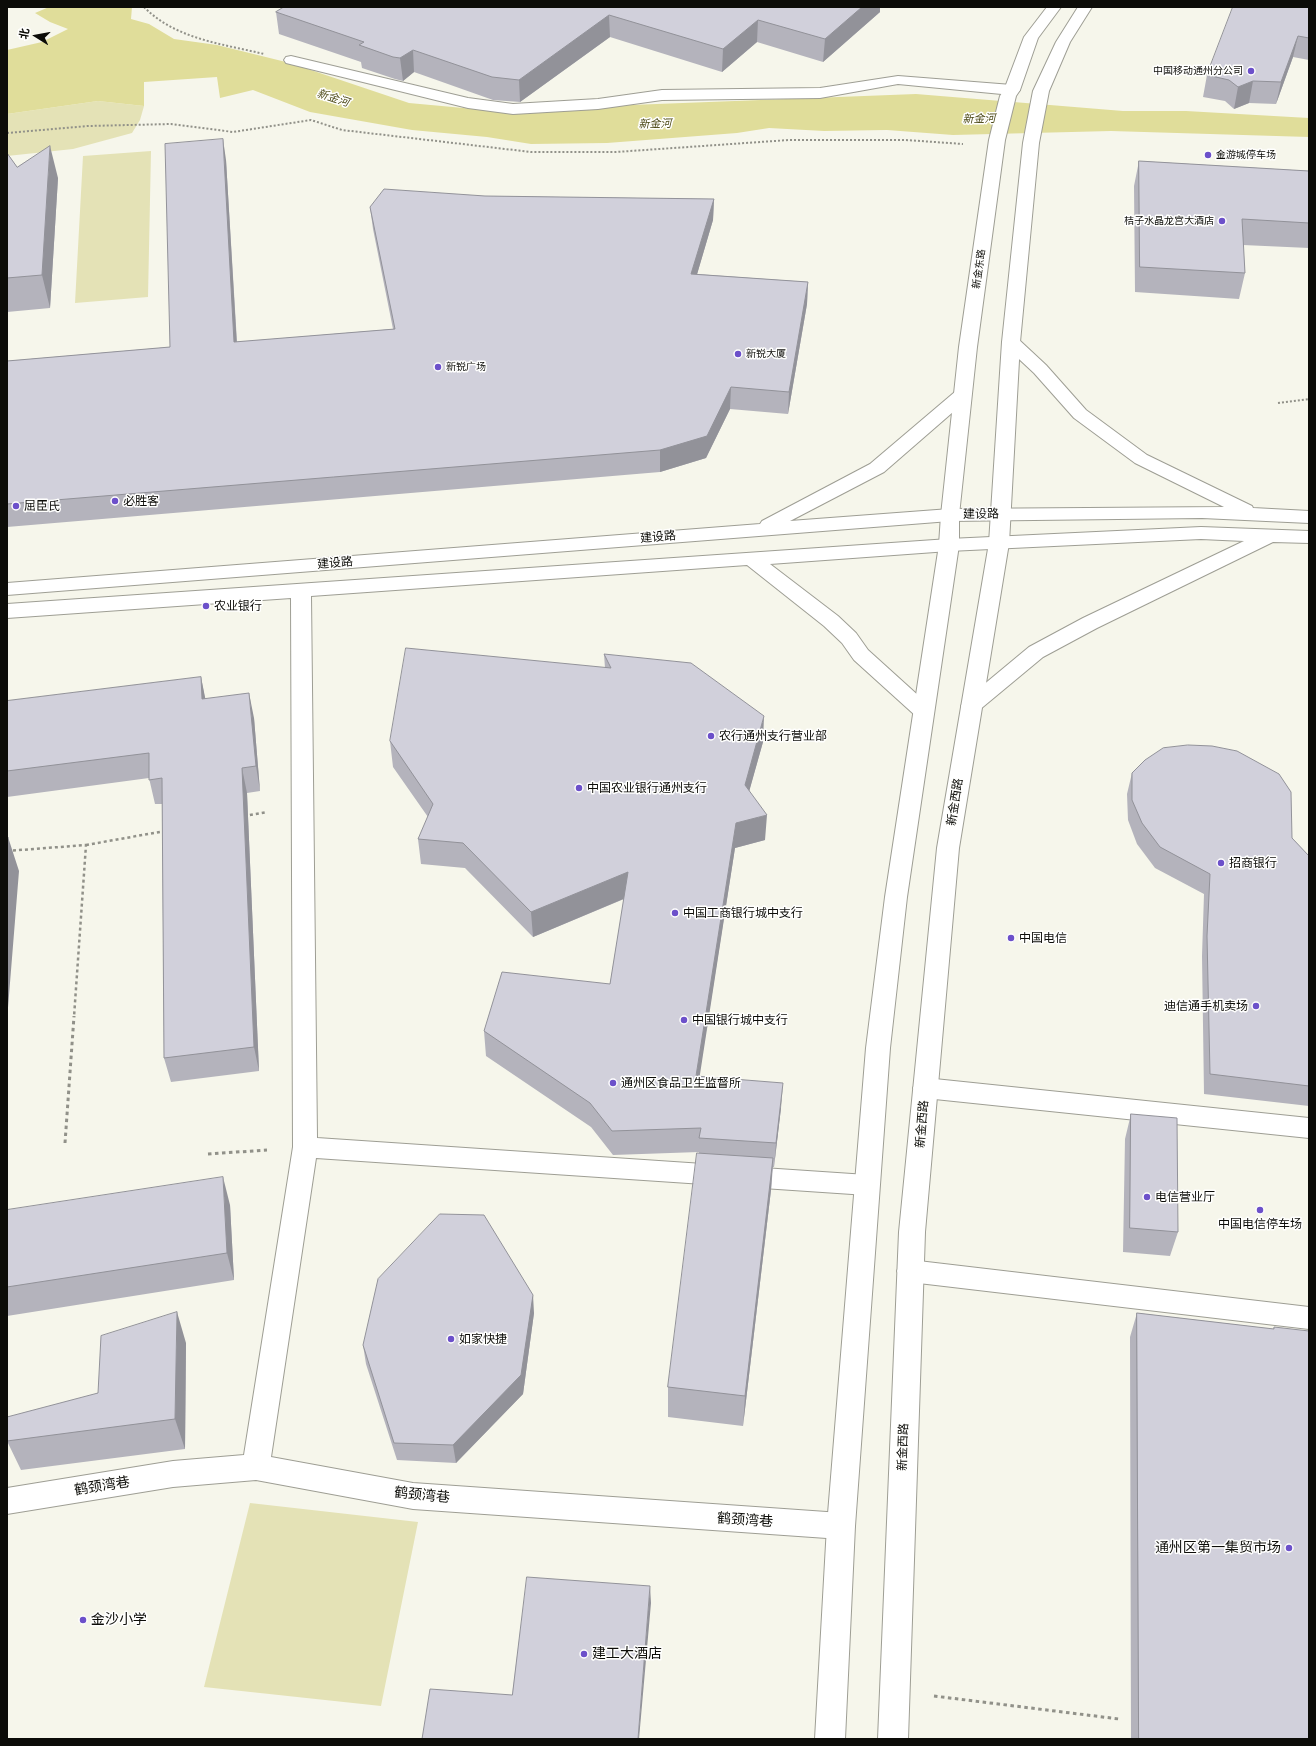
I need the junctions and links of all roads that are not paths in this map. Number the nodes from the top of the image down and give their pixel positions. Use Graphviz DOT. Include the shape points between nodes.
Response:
graph roads {
  1 [pos="1054,7"];
  2 [pos="1085,7"];
  3 [pos="291,60"];
  4 [pos="1010,93"];
  5 [pos="1011,342"];
  6 [pos="962,395"];
  7 [pos="1002,514"];
  8 [pos="1253,514"];
  9 [pos="950,515"];
  10 [pos="1309,517"];
  11 [pos="759,529"];
  12 [pos="1270,536"];
  13 [pos="1309,537"];
  14 [pos="999,543"];
  15 [pos="949,544"];
  16 [pos="751,558"];
  17 [pos="7,589"];
  18 [pos="301,591"];
  19 [pos="7,611"];
  20 [pos="971,706"];
  21 [pos="924,712"];
  22 [pos="925,1088"];
  23 [pos="1309,1128"];
  24 [pos="305,1147"];
  25 [pos="867,1185"];
  26 [pos="910,1271"];
  27 [pos="1309,1318"];
  28 [pos="256,1466"];
  29 [pos="7,1501"];
  30 [pos="841,1526"];
  31 [pos="830,1739"];
  32 [pos="893,1739"];
  1 -- 4 [label="main road, 新金东路" via="1031,37"];
  2 -- 5 [label="main road" via="1063,42 1041,91 1031,143"];
  3 -- 4 [label="main road" via="454,100 513,109 598,104 662,96 820,93 898,80"];
  4 -- 6 [label="main road, 新金东路" via="997,140"];
  5 -- 7 [label="main road"];
  5 -- 8 [label="main road" via="1040,369 1080,414 1141,459"];
  6 -- 9 [label="main road, 新金东路"];
  6 -- 11 [label="main road" via="877,468"];
  7 -- 8 [label="main road, 建设路"];
  7 -- 9 [label="main road, 建设路"];
  7 -- 14 [label="main road, 新金西路"];
  8 -- 10 [label="main road, 建设路"];
  9 -- 11 [label="main road, 建设路"];
  9 -- 15 [label="main road, 新金东路"];
  11 -- 17 [label="main road, 建设路"];
  12 -- 13 [label="main road, 建设路"];
  12 -- 14 [label="main road, 建设路" via="1201,533"];
  12 -- 20 [label="main road" via="1125,605 1036,652"];
  14 -- 15 [label="main road, 建设路"];
  14 -- 20 [label="main road, 新金西路"];
  15 -- 16 [label="main road, 建设路"];
  15 -- 21 [label="main road"];
  16 -- 18 [label="main road, 建设路"];
  16 -- 21 [label="main road" via="830,621 849,638 861,655"];
  18 -- 19 [label="main road, 建设路"];
  18 -- 24 [label="main road"];
  20 -- 22 [label="main road, 新金西路" via="948,848"];
  21 -- 25 [label="main road" via="896,897 878,1048"];
  22 -- 23 [label="main road"];
  22 -- 26 [label="main road, 新金西路"];
  24 -- 25 [label="main road"];
  24 -- 28 [label="main road"];
  25 -- 30 [label="main road"];
  26 -- 27 [label="main road"];
  26 -- 32 [label="main road, 新金西路"];
  28 -- 29 [label="main road, 鹤颈湾巷" via="173,1474"];
  28 -- 30 [label="main road, 鹤颈湾巷" via="413,1496"];
  30 -- 31 [label="main road"];
}
